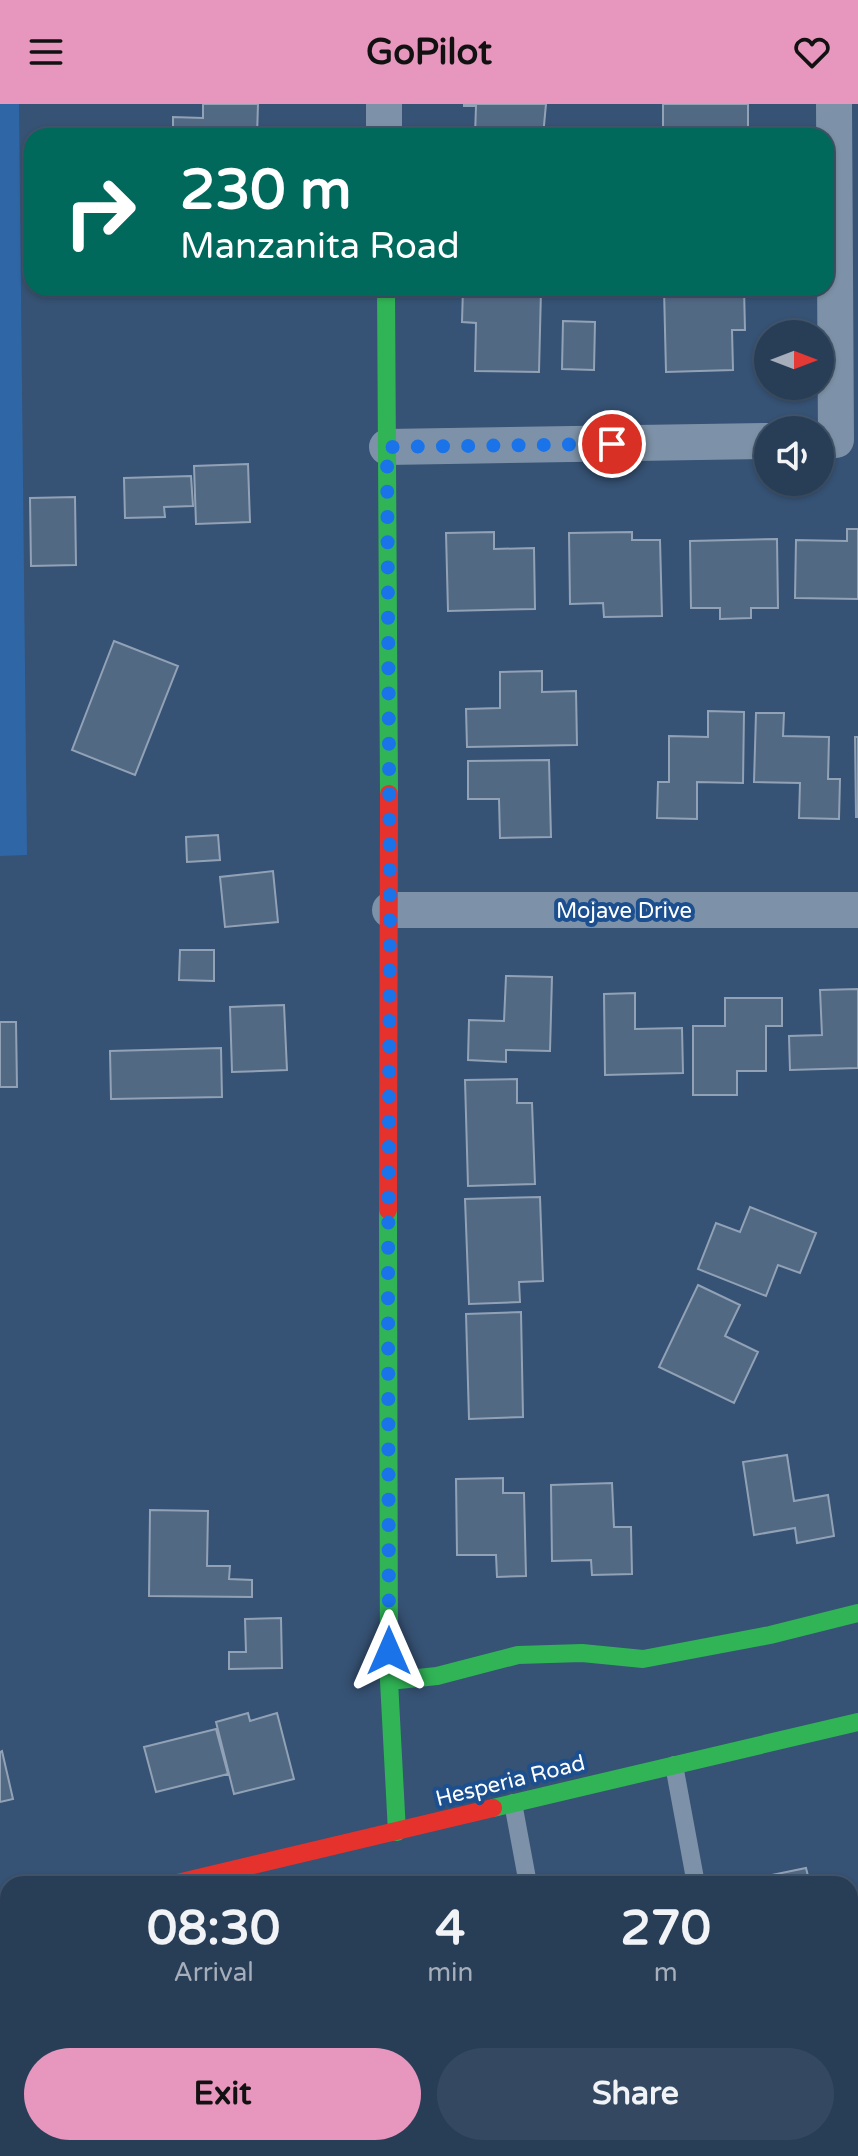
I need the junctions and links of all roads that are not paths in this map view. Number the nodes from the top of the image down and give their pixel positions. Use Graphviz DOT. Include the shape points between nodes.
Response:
graph roads {
  1 [pos="384,104"];
  2 [pos="834,104"];
  3 [pos="384,128"];
  4 [pos="386,296"];
  5 [pos="838,440"];
  6 [pos="754,441"];
  7 [pos="387,447"];
  8 [pos="390,910"];
  9 [pos="858,910"];
  10 [pos="858,1613"];
  11 [pos="389,1681"];
  12 [pos="858,1722"];
  13 [pos="674,1765"];
  14 [pos="513,1803"];
  15 [pos="397,1832"];
  16 [pos="207,1876"];
  17 [pos="527,1876"];
  18 [pos="695,1876"];
  1 -- 3 [label="street"];
  2 -- 5 [label="street"];
  4 -- 7 [label="street"];
  6 -- 7 [label="street"];
  7 -- 8 [label="street"];
  8 -- 9 [label="street, Mojave Drive"];
  8 -- 11 [label="street"];
  10 -- 11 [label="street" via="643,1659 582,1653 518,1655 437,1676"];
  11 -- 15 [label="street"];
  12 -- 13 [label="street, Hesperia Road"];
  13 -- 14 [label="street, Hesperia Road"];
  13 -- 18 [label="lane"];
  14 -- 15 [label="street, Hesperia Road"];
  14 -- 17 [label="lane"];
  15 -- 16 [label="street, Hesperia Road"];
}
